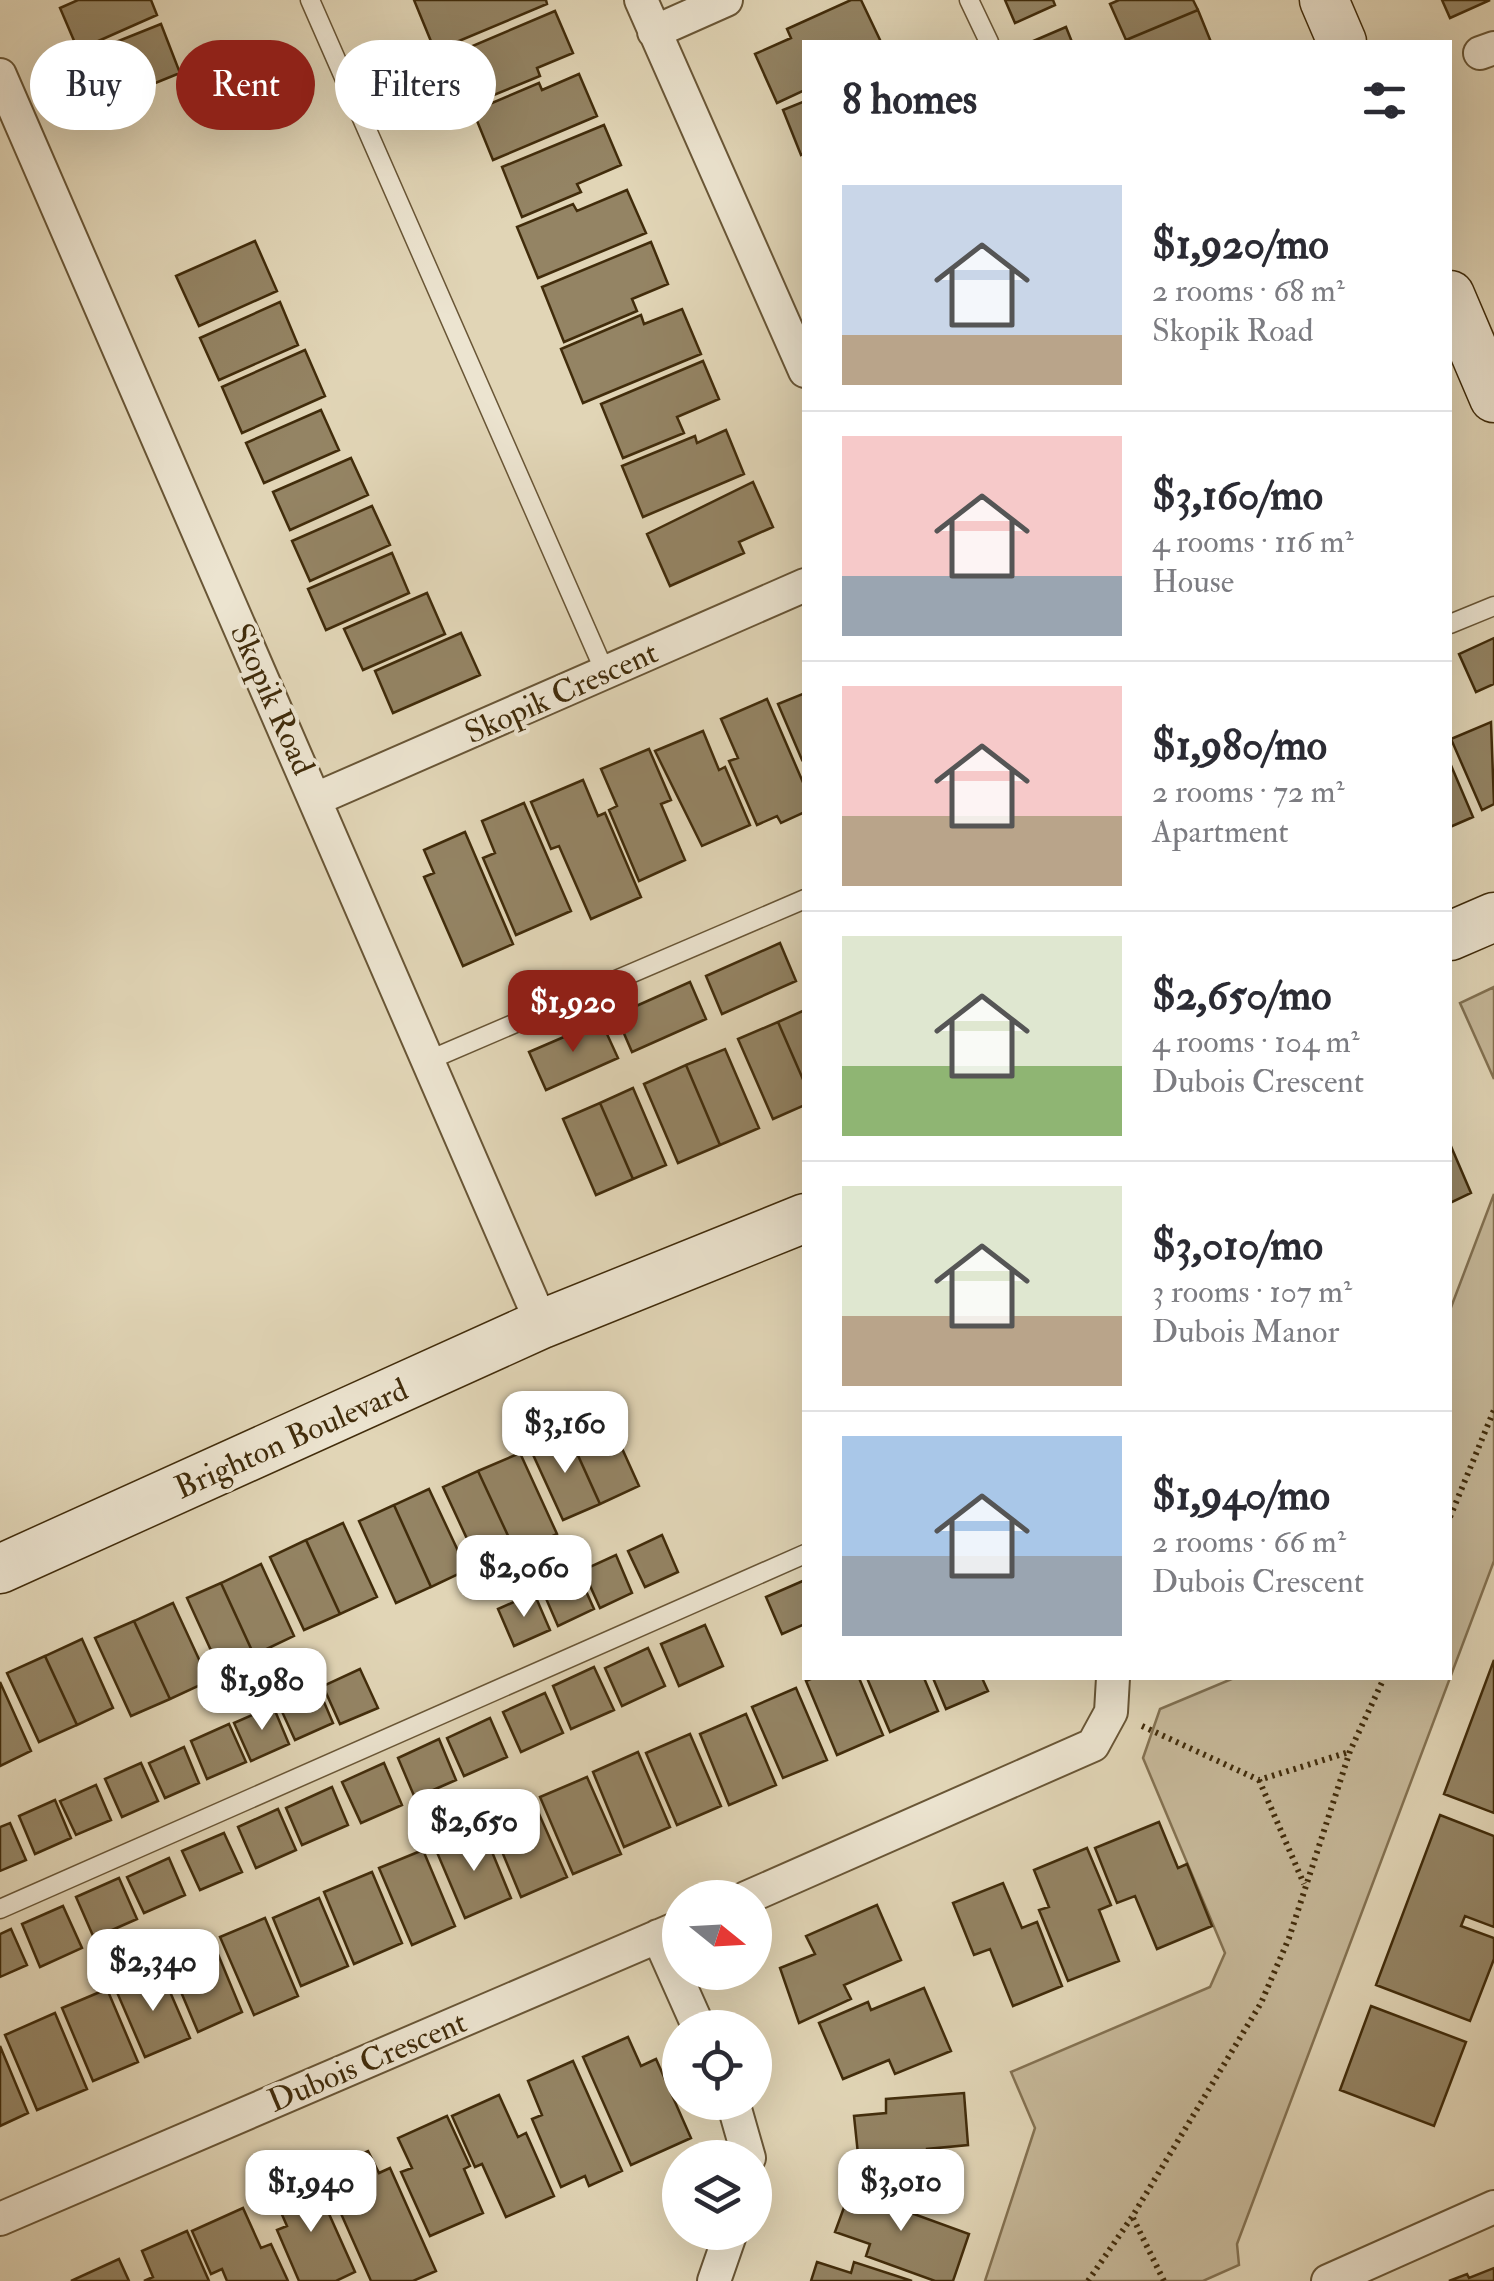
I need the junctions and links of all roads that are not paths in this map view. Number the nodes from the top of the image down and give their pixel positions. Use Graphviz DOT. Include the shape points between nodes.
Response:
graph roads {
  1 [pos="310,0"];
  2 [pos="640,0"];
  3 [pos="726,0"];
  4 [pos="970,0"];
  5 [pos="1324,0"];
  6 [pos="654,32"];
  7 [pos="988,40"];
  8 [pos="1341,40"];
  9 [pos="0,75"];
  10 [pos="1452,300"];
  11 [pos="802,364"];
  12 [pos="1494,398"];
  13 [pos="802,585"];
  14 [pos="1494,606"];
  15 [pos="1452,623"];
  16 [pos="604,672"];
  17 [pos="316,799"];
  18 [pos="802,900"];
  19 [pos="1494,916"];
  20 [pos="1452,935"];
  21 [pos="427,1060"];
  22 [pos="802,1219"];
  23 [pos="542,1324"];
  24 [pos="802,1555"];
  25 [pos="0,1569"];
  26 [pos="1113,1680"];
  27 [pos="772,1886"];
  28 [pos="0,1909"];
  29 [pos="662,1934"];
  30 [pos="1494,2207"];
  31 [pos="0,2219"];
  32 [pos="725,2250"];
  33 [pos="714,2281"];
  34 [pos="1328,2281"];
  1 -- 16 [label="lane"];
  2 -- 6 [label="street"];
  3 -- 6 [label="street"];
  4 -- 7 [label="lane"];
  5 -- 8 [label="street"];
  6 -- 11 [label="street"];
  9 -- 17 [label="street, Skopik Road"];
  10 -- 12 [label="street"];
  13 -- 16 [label="street, Skopik Crescent"];
  14 -- 15 [label="lane"];
  16 -- 17 [label="street, Skopik Crescent"];
  17 -- 21 [label="street, Skopik Road"];
  18 -- 21 [label="lane"];
  19 -- 20 [label="street"];
  21 -- 23 [label="street, Skopik Road"];
  22 -- 23 [label="street, Brighton Boulevard"];
  23 -- 25 [label="street, Brighton Boulevard"];
  24 -- 28 [label="lane"];
  26 -- 27 [label="street" via="1110,1712 1094,1744"];
  29 -- 31 [label="street, Dubois Crescent"];
  30 -- 34 [label="street"];
  32 -- 33 [label="street"];
}
